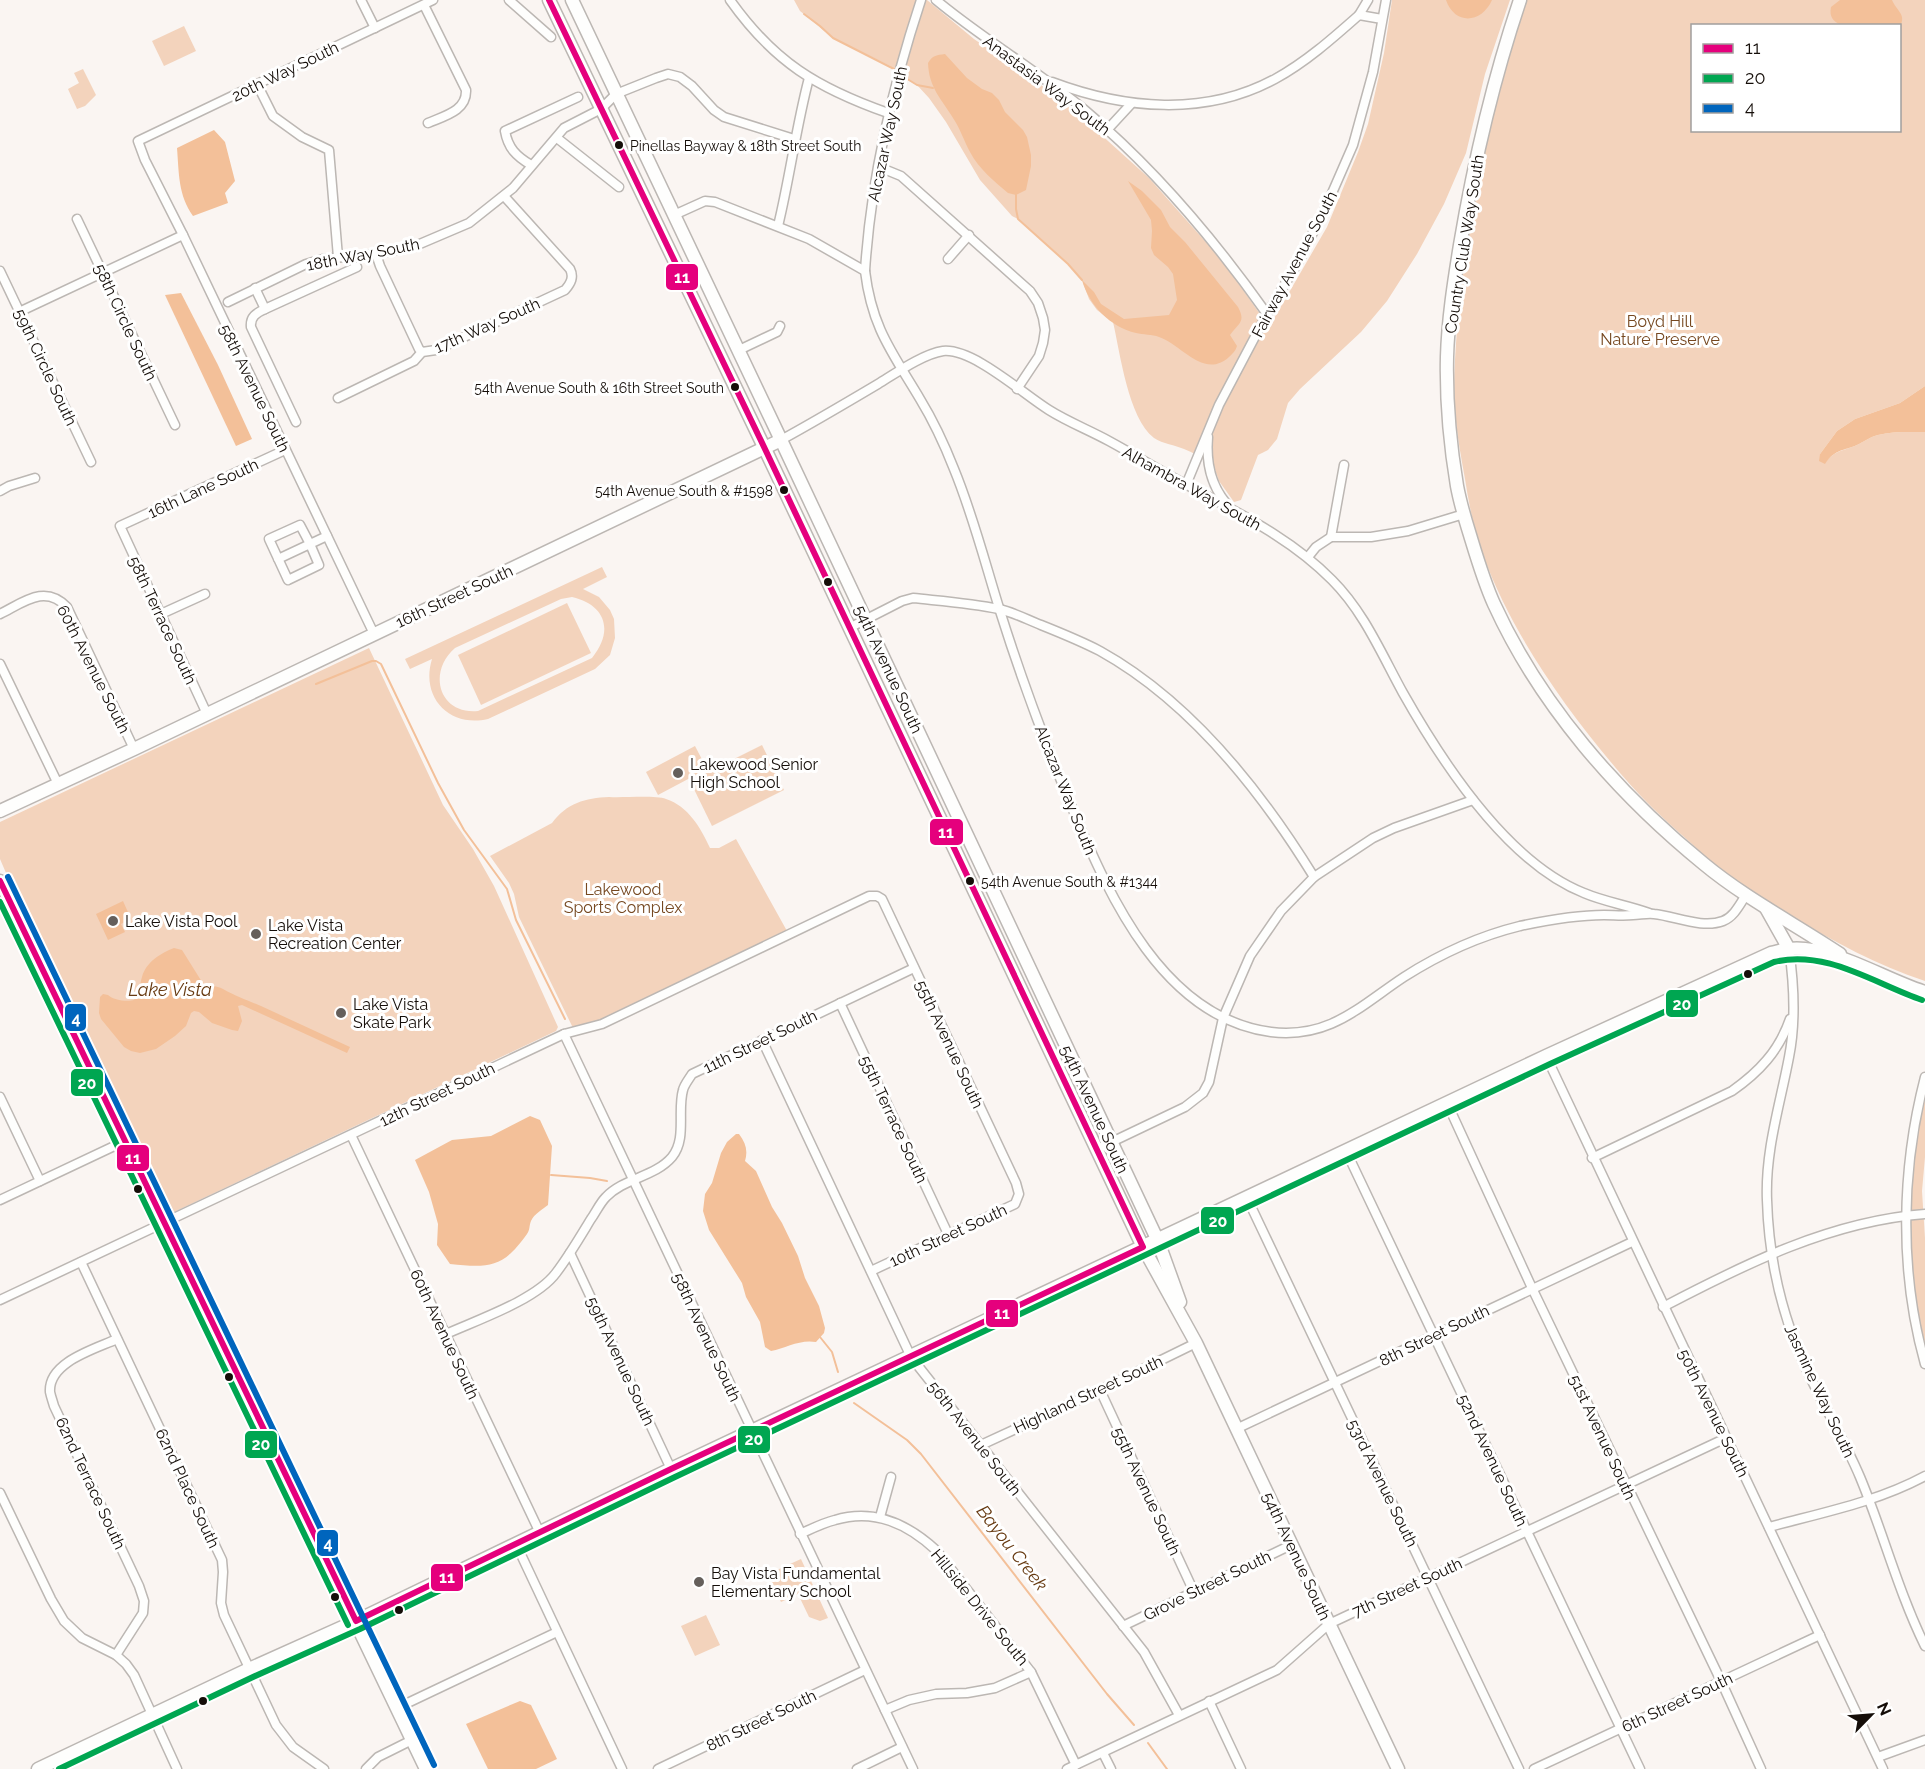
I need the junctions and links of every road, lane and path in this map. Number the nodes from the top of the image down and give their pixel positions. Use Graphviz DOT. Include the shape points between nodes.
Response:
graph roads {
  1 [pos="361,0"];
  2 [pos="434,0"];
  3 [pos="510,0"];
  4 [pos="549,0"];
  5 [pos="572,0"];
  6 [pos="730,0"];
  7 [pos="921,0"];
  8 [pos="936,0"];
  9 [pos="1368,0"];
  10 [pos="1386,0"];
  11 [pos="1520,0"];
  12 [pos="424,5"];
  13 [pos="1359,15"];
  14 [pos="1382,19"];
  15 [pos="375,28"];
  16 [pos="551,37"];
  17 [pos="809,78"];
  18 [pos="1042,78"];
  19 [pos="257,84"];
  20 [pos="616,94"];
  21 [pos="579,97"];
  22 [pos="1131,104"];
  23 [pos="601,109"];
  24 [pos="888,113"];
  25 [pos="428,123"];
  26 [pos="1107,130"];
  27 [pos="557,138"];
  28 [pos="794,139"];
  29 [pos="138,141"];
  30 [pos="531,165"];
  31 [pos="879,167"];
  32 [pos="619,187"];
  33 [pos="504,195"];
  34 [pos="674,215"];
  35 [pos="77,219"];
  36 [pos="778,226"];
  37 [pos="183,235"];
  38 [pos="969,236"];
  39 [pos="376,254"];
  40 [pos="338,257"];
  41 [pos="948,259"];
  42 [pos="357,267"];
  43 [pos="0,271"];
  44 [pos="865,271"];
  45 [pos="103,273"];
  46 [pos="255,288"];
  47 [pos="228,302"];
  48 [pos="265,309"];
  49 [pos="19,312"];
  50 [pos="1268,314"];
  51 [pos="780,326"];
  52 [pos="739,350"];
  53 [pos="422,352"];
  54 [pos="902,369"];
  55 [pos="1017,389"];
  56 [pos="338,398"];
  57 [pos="296,422"];
  58 [pos="175,425"];
  59 [pos="1209,428"];
  60 [pos="781,440"];
  61 [pos="765,448"];
  62 [pos="285,450"];
  63 [pos="91,462"];
  64 [pos="1344,465"];
  65 [pos="35,478"];
  66 [pos="1186,485"];
  67 [pos="0,491"];
  68 [pos="1230,508"];
  69 [pos="1464,514"];
  70 [pos="120,526"];
  71 [pos="327,536"];
  72 [pos="1331,537"];
  73 [pos="310,544"];
  74 [pos="1308,557"];
  75 [pos="278,560"];
  76 [pos="205,594"];
  77 [pos="1000,609"];
  78 [pos="0,614"];
  79 [pos="161,614"];
  80 [pos="865,620"];
  81 [pos="849,628"];
  82 [pos="374,634"];
  83 [pos="0,664"];
  84 [pos="207,714"];
  85 [pos="134,749"];
  86 [pos="58,784"];
  87 [pos="1473,800"];
  88 [pos="0,811"];
  89 [pos="972,846"];
  90 [pos="956,854"];
  91 [pos="1314,877"];
  92 [pos="0,881"];
  93 [pos="1746,894"];
  94 [pos="877,896"];
  95 [pos="1764,905"];
  96 [pos="1651,914"];
  97 [pos="1789,949"];
  98 [pos="1859,966"];
  99 [pos="914,968"];
  100 [pos="1925,992"];
  101 [pos="840,1003"];
  102 [pos="1793,1013"];
  103 [pos="1223,1018"];
  104 [pos="564,1034"];
  105 [pos="762,1040"];
  106 [pos="1546,1056"];
  107 [pos="1925,1077"];
  108 [pos="0,1097"];
  109 [pos="1447,1103"];
  110 [pos="351,1135"];
  111 [pos="125,1141"];
  112 [pos="1111,1142"];
  113 [pos="1097,1149"];
  114 [pos="1346,1151"];
  115 [pos="1592,1158"];
  116 [pos="633,1179"];
  117 [pos="40,1181"];
  118 [pos="1019,1194"];
  119 [pos="1247,1198"];
  120 [pos="0,1200"];
  121 [pos="1925,1214"];
  122 [pos="1905,1215"];
  123 [pos="164,1223"];
  124 [pos="948,1234"];
  125 [pos="1158,1241"];
  126 [pos="1632,1242"];
  127 [pos="1143,1247"];
  128 [pos="570,1253"];
  129 [pos="1770,1253"];
  130 [pos="81,1262"];
  131 [pos="871,1271"];
  132 [pos="1532,1288"];
  133 [pos="0,1300"];
  134 [pos="1663,1307"];
  135 [pos="446,1334"];
  136 [pos="1434,1336"];
  137 [pos="117,1339"];
  138 [pos="1196,1343"];
  139 [pos="911,1357"];
  140 [pos="1925,1364"];
  141 [pos="1335,1382"];
  142 [pos="1100,1390"];
  143 [pos="1236,1429"];
  144 [pos="751,1432"];
  145 [pos="1726,1438"];
  146 [pos="981,1444"];
  147 [pos="671,1469"];
  148 [pos="1925,1476"];
  149 [pos="891,1477"];
  150 [pos="1625,1485"];
  151 [pos="0,1493"];
  152 [pos="1869,1500"];
  153 [pos="880,1517"];
  154 [pos="1769,1527"];
  155 [pos="1526,1530"];
  156 [pos="540,1533"];
  157 [pos="800,1534"];
  158 [pos="516,1544"];
  159 [pos="1291,1545"];
  160 [pos="1428,1578"];
  161 [pos="1194,1593"];
  162 [pos="356,1621"];
  163 [pos="1329,1623"];
  164 [pos="1123,1626"];
  165 [pos="557,1632"];
  166 [pos="1820,1635"];
  167 [pos="1925,1646"];
  168 [pos="116,1655"];
  169 [pos="249,1669"];
  170 [pos="865,1670"];
  171 [pos="1031,1672"];
  172 [pos="1721,1681"];
  173 [pos="1209,1701"];
  174 [pos="397,1708"];
  175 [pos="885,1710"];
  176 [pos="152,1715"];
  177 [pos="1179,1715"];
  178 [pos="1621,1728"];
  179 [pos="412,1740"];
  180 [pos="1925,1740"];
  181 [pos="902,1747"];
  182 [pos="1102,1753"];
  183 [pos="1878,1757"];
  184 [pos="56,1765"];
  185 [pos="1076,1765"];
  186 [pos="38,1769"];
  187 [pos="177,1769"];
  188 [pos="324,1769"];
  189 [pos="366,1769"];
  190 [pos="426,1769"];
  191 [pos="622,1769"];
  192 [pos="658,1769"];
  193 [pos="856,1769"];
  194 [pos="913,1769"];
  195 [pos="1067,1769"];
  196 [pos="1111,1769"];
  197 [pos="1241,1769"];
  198 [pos="1398,1769"];
  199 [pos="1519,1769"];
  200 [pos="1534,1769"];
  201 [pos="1640,1769"];
  202 [pos="1761,1769"];
  203 [pos="1883,1769"];
  1 -- 15 [label="street"];
  2 -- 12 [label="street, 20th Way South"];
  3 -- 16 [label="street"];
  4 -- 23 [label="street, 54th Avenue South"];
  5 -- 20 [label="street, 54th Avenue South"];
  6 -- 17 [label="street" via="766,44"];
  7 -- 24 [label="street, Alcazar Way South"];
  8 -- 18 [label="street, Anastasia Way South"];
  9 -- 13 [label="street"];
  10 -- 14 [label="street, Fairway Avenue South"];
  11 -- 69 [label="street, Country Club Way South" via="1473,168 1454,291 1447,356 1449,423"];
  12 -- 15 [label="street, 20th Way South"];
  12 -- 25 [label="street" via="466,90 458,110"];
  13 -- 14 [label="street"];
  13 -- 22 [label="street" via="1297,66 1245,92 1188,104"];
  14 -- 50 [label="street, Fairway Avenue South" via="1373,72 1353,145 1300,260"];
  15 -- 19 [label="street, 20th Way South"];
  17 -- 24 [label="street"];
  17 -- 28 [label="street"];
  18 -- 22 [label="street"];
  18 -- 26 [label="street, Anastasia Way South"];
  19 -- 29 [label="street, 20th Way South"];
  19 -- 40 [label="street" via="273,116 328,150"];
  20 -- 23 [label="street, 18th Way South"];
  20 -- 28 [label="street" via="668,74 680,77 724,117"];
  20 -- 34 [label="street, 54th Avenue South"];
  21 -- 30 [label="street" via="505,131 515,155"];
  22 -- 26 [label="street"];
  23 -- 27 [label="street, 18th Way South" via="564,128"];
  23 -- 61 [label="street, 54th Avenue South"];
  24 -- 31 [label="street, Alcazar Way South"];
  26 -- 50 [label="street, Anastasia Way South" via="1149,168 1202,227"];
  27 -- 30 [label="street, 18th Way South"];
  27 -- 32 [label="street"];
  28 -- 36 [label="street"];
  29 -- 37 [label="street, 58th Avenue South"];
  30 -- 33 [label="street, 18th Way South"];
  31 -- 38 [label="street" via="901,176"];
  31 -- 44 [label="street, Alcazar Way South"];
  33 -- 39 [label="street, 18th Way South" via="469,223 415,246"];
  33 -- 53 [label="street, 17th Way South" via="570,269 571,283 566,290 436,350"];
  34 -- 36 [label="street" via="705,201 715,202"];
  34 -- 52 [label="street, 54th Avenue South"];
  35 -- 45 [label="street, 58th Circle South"];
  36 -- 44 [label="street"];
  37 -- 45 [label="street"];
  37 -- 62 [label="street, 58th Avenue South"];
  38 -- 41 [label="street"];
  38 -- 55 [label="street" via="1030,291 1043,318 1045,330 1039,356"];
  39 -- 40 [label="street, 18th Way South"];
  39 -- 53 [label="street"];
  40 -- 46 [label="street, 18th Way South" via="306,264"];
  42 -- 48 [label="street"];
  43 -- 49 [label="street, 59th Circle South"];
  44 -- 54 [label="street" via="874,318"];
  45 -- 49 [label="street"];
  45 -- 58 [label="street, 58th Circle South"];
  46 -- 47 [label="street, 18th Way South"];
  46 -- 48 [label="street"];
  48 -- 57 [label="street" via="254,315 251,327"];
  49 -- 63 [label="street, 59th Circle South"];
  50 -- 59 [label="street, Fairway Avenue South"];
  51 -- 52 [label="street" via="777,332"];
  52 -- 60 [label="street, 54th Avenue South"];
  53 -- 56 [label="street, 17th Way South" via="414,361"];
  54 -- 55 [label="street, Alhambra Way South" via="931,354 957,352 979,362"];
  54 -- 60 [label="street, 16th Street South"];
  54 -- 77 [label="street, Alcazar Way South" via="923,403 954,470"];
  55 -- 66 [label="street, Alhambra Way South"];
  59 -- 66 [label="street, Fairway Avenue South"];
  59 -- 68 [label="street" via="1208,464 1216,489"];
  60 -- 61 [label="street, 16th Street South"];
  60 -- 80 [label="street, 54th Avenue South"];
  61 -- 81 [label="street, 54th Avenue South"];
  61 -- 82 [label="street, 16th Street South"];
  62 -- 70 [label="street, 16th Lane South"];
  62 -- 71 [label="street, 58th Avenue South"];
  64 -- 72 [label="street"];
  65 -- 67 [label="street"];
  66 -- 68 [label="street, Alhambra Way South"];
  68 -- 74 [label="street, Alhambra Way South"];
  69 -- 72 [label="street" via="1408,531 1371,537"];
  69 -- 93 [label="street, Country Club Way South" via="1493,602 1520,654 1565,721 1606,770 1666,830 1704,865"];
  70 -- 79 [label="street, 58th Terrace South"];
  71 -- 73 [label="street"];
  71 -- 82 [label="street, 58th Avenue South"];
  72 -- 74 [label="street"];
  73 -- 75 [label="street"];
  73 -- 75 [label="street" via="300,525 269,539"];
  73 -- 75 [label="street" via="319,565 288,580"];
  74 -- 87 [label="street, Alhambra Way South" via="1333,580 1366,624 1434,746"];
  76 -- 79 [label="street"];
  77 -- 80 [label="street" via="913,598"];
  77 -- 91 [label="street" via="1101,652 1164,696 1257,792"];
  77 -- 103 [label="street, Alcazar Way South" via="1051,756 1107,886 1154,958 1180,987"];
  78 -- 85 [label="street, 60th Avenue South" via="39,595 59,598 67,607"];
  79 -- 84 [label="street, 58th Terrace South"];
  80 -- 81 [label="street"];
  80 -- 89 [label="street, 54th Avenue South"];
  81 -- 90 [label="street, 54th Avenue South"];
  82 -- 84 [label="street, 16th Street South"];
  83 -- 86 [label="street"];
  84 -- 85 [label="street, 16th Street South"];
  85 -- 86 [label="street, 16th Street South"];
  86 -- 88 [label="street, 16th Street South"];
  87 -- 91 [label="street" via="1373,838"];
  87 -- 96 [label="street, Alhambra Way South" via="1540,869 1584,894"];
  89 -- 90 [label="street"];
  89 -- 112 [label="street, 54th Avenue South"];
  90 -- 113 [label="street, 54th Avenue South"];
  91 -- 103 [label="street" via="1281,911 1250,956"];
  92 -- 111 [label="street"];
  93 -- 95 [label="street, Country Club Way South"];
  93 -- 96 [label="street, Alcazar Way South" via="1730,918 1722,921 1699,922"];
  94 -- 99 [label="street, 55th Avenue South" via="882,899"];
  94 -- 104 [label="street, 12th Street South" via="869,896 602,1024"];
  95 -- 97 [label="street, Country Club Way South"];
  95 -- 98 [label="street"];
  96 -- 103 [label="street, Alcazar Way South" via="1562,917 1488,935 1428,963 1353,1014 1314,1029 1272,1032"];
  97 -- 98 [label="street" via="1826,954"];
  97 -- 102 [label="street, Jasmine Way South"];
  97 -- 106 [label="street" via="1771,953"];
  98 -- 100 [label="street"];
  99 -- 101 [label="street, 11th Street South"];
  99 -- 118 [label="street, 55th Avenue South"];
  101 -- 105 [label="street, 11th Street South"];
  101 -- 124 [label="street, 55th Terrace South"];
  102 -- 115 [label="street" via="1773,1053 1748,1080 1710,1103"];
  102 -- 129 [label="street, Jasmine Way South" via="1789,1057 1768,1164"];
  103 -- 112 [label="street" via="1203,1093 1185,1107"];
  104 -- 110 [label="street, 12th Street South"];
  104 -- 116 [label="street, 58th Avenue South"];
  105 -- 116 [label="street, 11th Street South" via="692,1074 683,1088 681,1126 673,1156"];
  105 -- 131 [label="street, 56th Avenue South"];
  106 -- 109 [label="street"];
  106 -- 115 [label="street, 50th Avenue South"];
  107 -- 122 [label="street" via="1917,1106"];
  108 -- 117 [label="street"];
  109 -- 114 [label="street"];
  109 -- 132 [label="street, 51st Avenue South"];
  110 -- 123 [label="street, 12th Street South"];
  110 -- 135 [label="street, 60th Avenue South"];
  111 -- 117 [label="street"];
  111 -- 123 [label="street"];
  112 -- 113 [label="street"];
  112 -- 125 [label="street, 54th Avenue South"];
  113 -- 127 [label="street, 54th Avenue South"];
  114 -- 119 [label="street"];
  114 -- 136 [label="street, 52nd Avenue South"];
  115 -- 126 [label="street, 50th Avenue South"];
  116 -- 128 [label="street, 11th Street South" via="605,1198"];
  116 -- 144 [label="street, 58th Avenue South"];
  117 -- 120 [label="street"];
  118 -- 124 [label="street, 10th Street South" via="1015,1204"];
  119 -- 125 [label="street"];
  119 -- 141 [label="street, 53rd Avenue South"];
  121 -- 122 [label="street"];
  122 -- 129 [label="street" via="1846,1228"];
  122 -- 140 [label="street" via="1913,1304"];
  123 -- 130 [label="street, 12th Street South"];
  123 -- 162 [label="street"];
  124 -- 131 [label="street, 10th Street South"];
  125 -- 127 [label="street"];
  125 -- 138 [label="street, 54th Avenue South"];
  126 -- 132 [label="street, 8th Street South"];
  126 -- 134 [label="street, 50th Avenue South"];
  127 -- 138 [label="street, 54th Avenue South"];
  127 -- 139 [label="street"];
  128 -- 135 [label="street, 11th Street South" via="556,1274 533,1294"];
  128 -- 147 [label="street, 59th Avenue South"];
  129 -- 134 [label="street"];
  129 -- 152 [label="street, Jasmine Way South" via="1799,1352"];
  130 -- 133 [label="street, 12th Street South"];
  130 -- 137 [label="street, 62nd Place South"];
  131 -- 139 [label="street, 56th Avenue South"];
  132 -- 136 [label="street, 8th Street South"];
  132 -- 150 [label="street, 51st Avenue South"];
  134 -- 145 [label="street, 50th Avenue South"];
  135 -- 156 [label="street, 60th Avenue South"];
  136 -- 141 [label="street, 8th Street South"];
  136 -- 155 [label="street, 52nd Avenue South"];
  137 -- 168 [label="street, 62nd Terrace South" via="67,1362 57,1370 50,1391 144,1600 143,1613"];
  137 -- 169 [label="street, 62nd Place South" via="222,1560 221,1603"];
  138 -- 142 [label="street, Highland Street South"];
  138 -- 143 [label="street, 54th Avenue South"];
  139 -- 144 [label="street"];
  139 -- 146 [label="street, 56th Avenue South"];
  141 -- 143 [label="street, 8th Street South"];
  141 -- 160 [label="street, 53rd Avenue South"];
  142 -- 146 [label="street, Highland Street South"];
  142 -- 161 [label="street, 55th Avenue South"];
  143 -- 159 [label="street, 54th Avenue South"];
  144 -- 147 [label="street"];
  144 -- 157 [label="street, 58th Avenue South"];
  145 -- 150 [label="street, 7th Street South"];
  145 -- 154 [label="street, 50th Avenue South"];
  146 -- 164 [label="street, 56th Avenue South"];
  147 -- 156 [label="street"];
  148 -- 152 [label="street"];
  149 -- 153 [label="street"];
  150 -- 155 [label="street, 7th Street South"];
  150 -- 172 [label="street, 51st Avenue South"];
  151 -- 168 [label="street" via="64,1621 82,1638"];
  152 -- 154 [label="street"];
  152 -- 167 [label="street, Jasmine Way South"];
  153 -- 157 [label="street, Hillside Drive South" via="836,1519"];
  153 -- 171 [label="street, Hillside Drive South" via="920,1536 937,1551"];
  154 -- 166 [label="street, 50th Avenue South"];
  155 -- 160 [label="street, 7th Street South"];
  155 -- 178 [label="street, 52nd Avenue South"];
  156 -- 158 [label="street"];
  157 -- 170 [label="street, 58th Avenue South"];
  158 -- 162 [label="street"];
  158 -- 165 [label="street"];
  159 -- 161 [label="street, Grove Street South"];
  159 -- 163 [label="street, 54th Avenue South"];
  160 -- 163 [label="street, 7th Street South"];
  160 -- 199 [label="street, 53rd Avenue South"];
  161 -- 164 [label="street, Grove Street South"];
  162 -- 169 [label="street"];
  162 -- 174 [label="street"];
  163 -- 173 [label="street, 7th Street South" via="1276,1670"];
  163 -- 198 [label="street, 54th Avenue South"];
  164 -- 177 [label="street, 56th Avenue South" via="1144,1652"];
  165 -- 174 [label="street"];
  165 -- 191 [label="street"];
  166 -- 172 [label="street, 6th Street South"];
  166 -- 183 [label="street, 50th Avenue South"];
  168 -- 176 [label="street" via="134,1675"];
  169 -- 176 [label="street"];
  169 -- 188 [label="street, 62nd Place South" via="284,1737"];
  170 -- 175 [label="street, 58th Avenue South"];
  170 -- 192 [label="street, 8th Street South"];
  171 -- 175 [label="street" via="995,1688 936,1694"];
  171 -- 185 [label="street, Hillside Drive South"];
  172 -- 178 [label="street, 6th Street South"];
  172 -- 202 [label="street, 51st Avenue South"];
  173 -- 177 [label="street, 7th Street South"];
  173 -- 197 [label="street"];
  174 -- 179 [label="street"];
  175 -- 181 [label="street, 58th Avenue South"];
  176 -- 184 [label="street"];
  176 -- 187 [label="street"];
  177 -- 182 [label="street, 7th Street South"];
  178 -- 200 [label="street, 6th Street South"];
  178 -- 201 [label="street, 52nd Avenue South"];
  179 -- 189 [label="street" via="378,1757"];
  179 -- 190 [label="street"];
  180 -- 183 [label="street"];
  181 -- 193 [label="street"];
  181 -- 194 [label="street, 58th Avenue South"];
  182 -- 185 [label="street, 7th Street South"];
  182 -- 196 [label="street"];
  183 -- 203 [label="street, 50th Avenue South"];
  184 -- 186 [label="street"];
  185 -- 195 [label="street, 7th Street South"];
}
